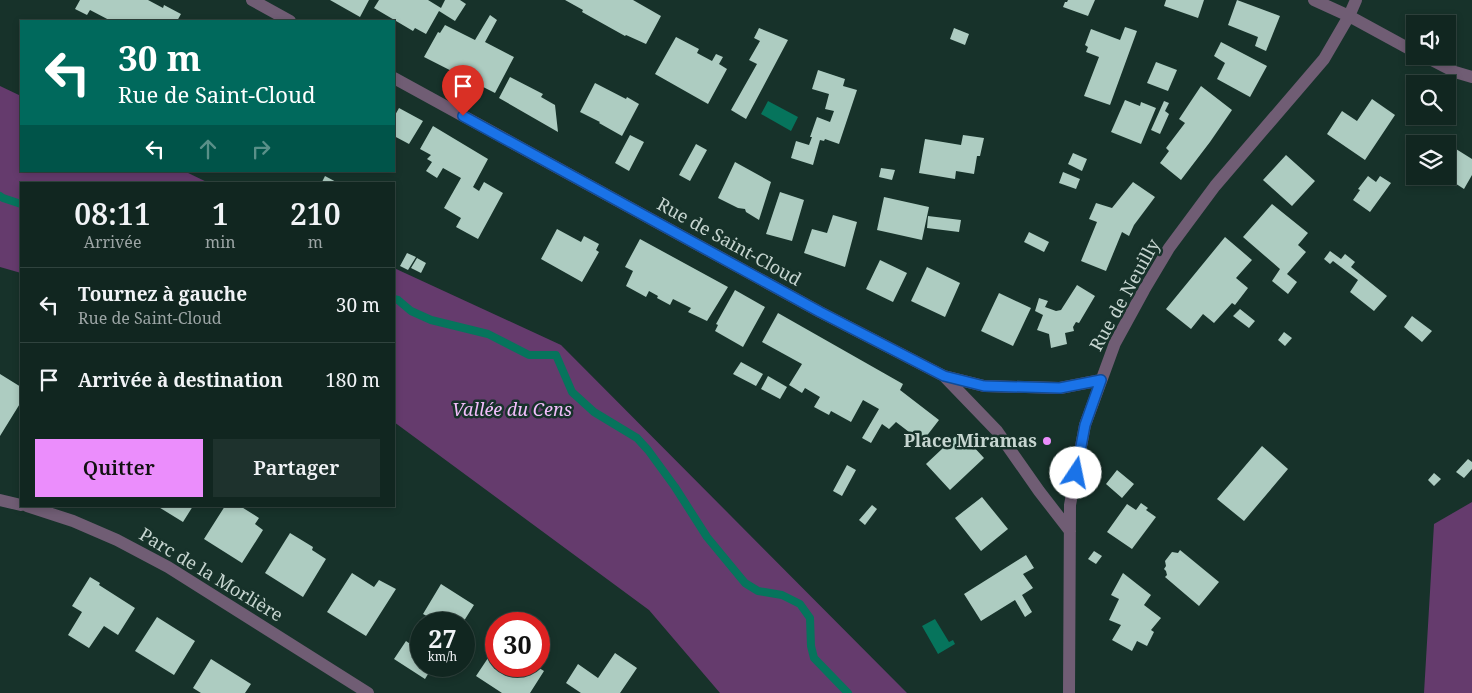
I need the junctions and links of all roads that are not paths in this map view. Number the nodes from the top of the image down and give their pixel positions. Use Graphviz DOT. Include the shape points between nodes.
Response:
graph roads {
  1 [pos="252,0"];
  2 [pos="1314,0"];
  3 [pos="1356,0"];
  4 [pos="1349,16"];
  5 [pos="288,20"];
  6 [pos="1406,47"];
  7 [pos="1441,65"];
  8 [pos="1472,77"];
  9 [pos="395,79"];
  10 [pos="944,376"];
  11 [pos="1101,380"];
  12 [pos="0,500"];
  13 [pos="20,505"];
  14 [pos="30,507"];
  15 [pos="1070,531"];
  16 [pos="368,693"];
  17 [pos="1069,693"];
  1 -- 5 [label="street"];
  2 -- 4 [label="street"];
  3 -- 4 [label="street, Rue de Neuilly"];
  4 -- 6 [label="street"];
  4 -- 11 [label="street, Rue de Neuilly" via="1324,58 1215,186 1169,248 1115,343"];
  7 -- 8 [label="street"];
  9 -- 10 [label="street, Rue de Saint-Cloud" via="820,312"];
  10 -- 11 [label="street, Rue de Saint-Cloud" via="984,386 1060,388"];
  10 -- 15 [label="street, Rue de Saint-Cloud" via="997,431"];
  11 -- 15 [label="street, Rue de Neuilly" via="1085,425 1070,505"];
  12 -- 13 [label="street"];
  14 -- 16 [label="street, Parc de la Morlière" via="117,540 168,567"];
  15 -- 17 [label="street, Rue de Neuilly"];
}
